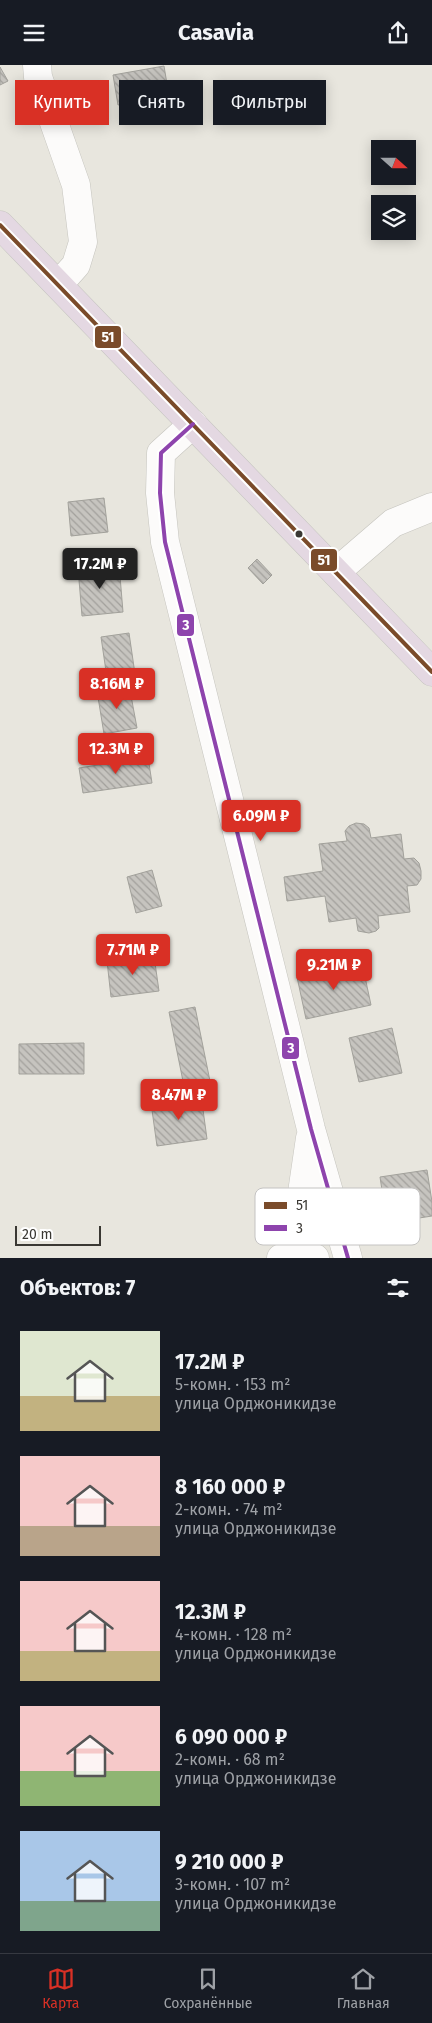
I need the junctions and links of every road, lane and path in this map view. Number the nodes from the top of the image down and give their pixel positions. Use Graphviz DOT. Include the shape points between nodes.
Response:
graph roads {
  1 [pos="37,65"];
  2 [pos="0,225"];
  3 [pos="58,284"];
  4 [pos="193,424"];
  5 [pos="432,507"];
  6 [pos="336,572"];
  7 [pos="432,672"];
  8 [pos="311,1129"];
  9 [pos="304,1188"];
  10 [pos="328,1188"];
  11 [pos="344,1245"];
  12 [pos="348,1258"];
  1 -- 3 [label="street" via="38,77 76,185 83,242 76,265"];
  2 -- 3 [label="highway"];
  3 -- 4 [label="highway"];
  4 -- 6 [label="highway"];
  4 -- 8 [label="street" via="161,453 160,493 165,542"];
  5 -- 6 [label="street" via="393,523"];
  6 -- 7 [label="highway"];
  8 -- 9 [label="street"];
  8 -- 10 [label="street"];
  11 -- 12 [label="street"];
}
